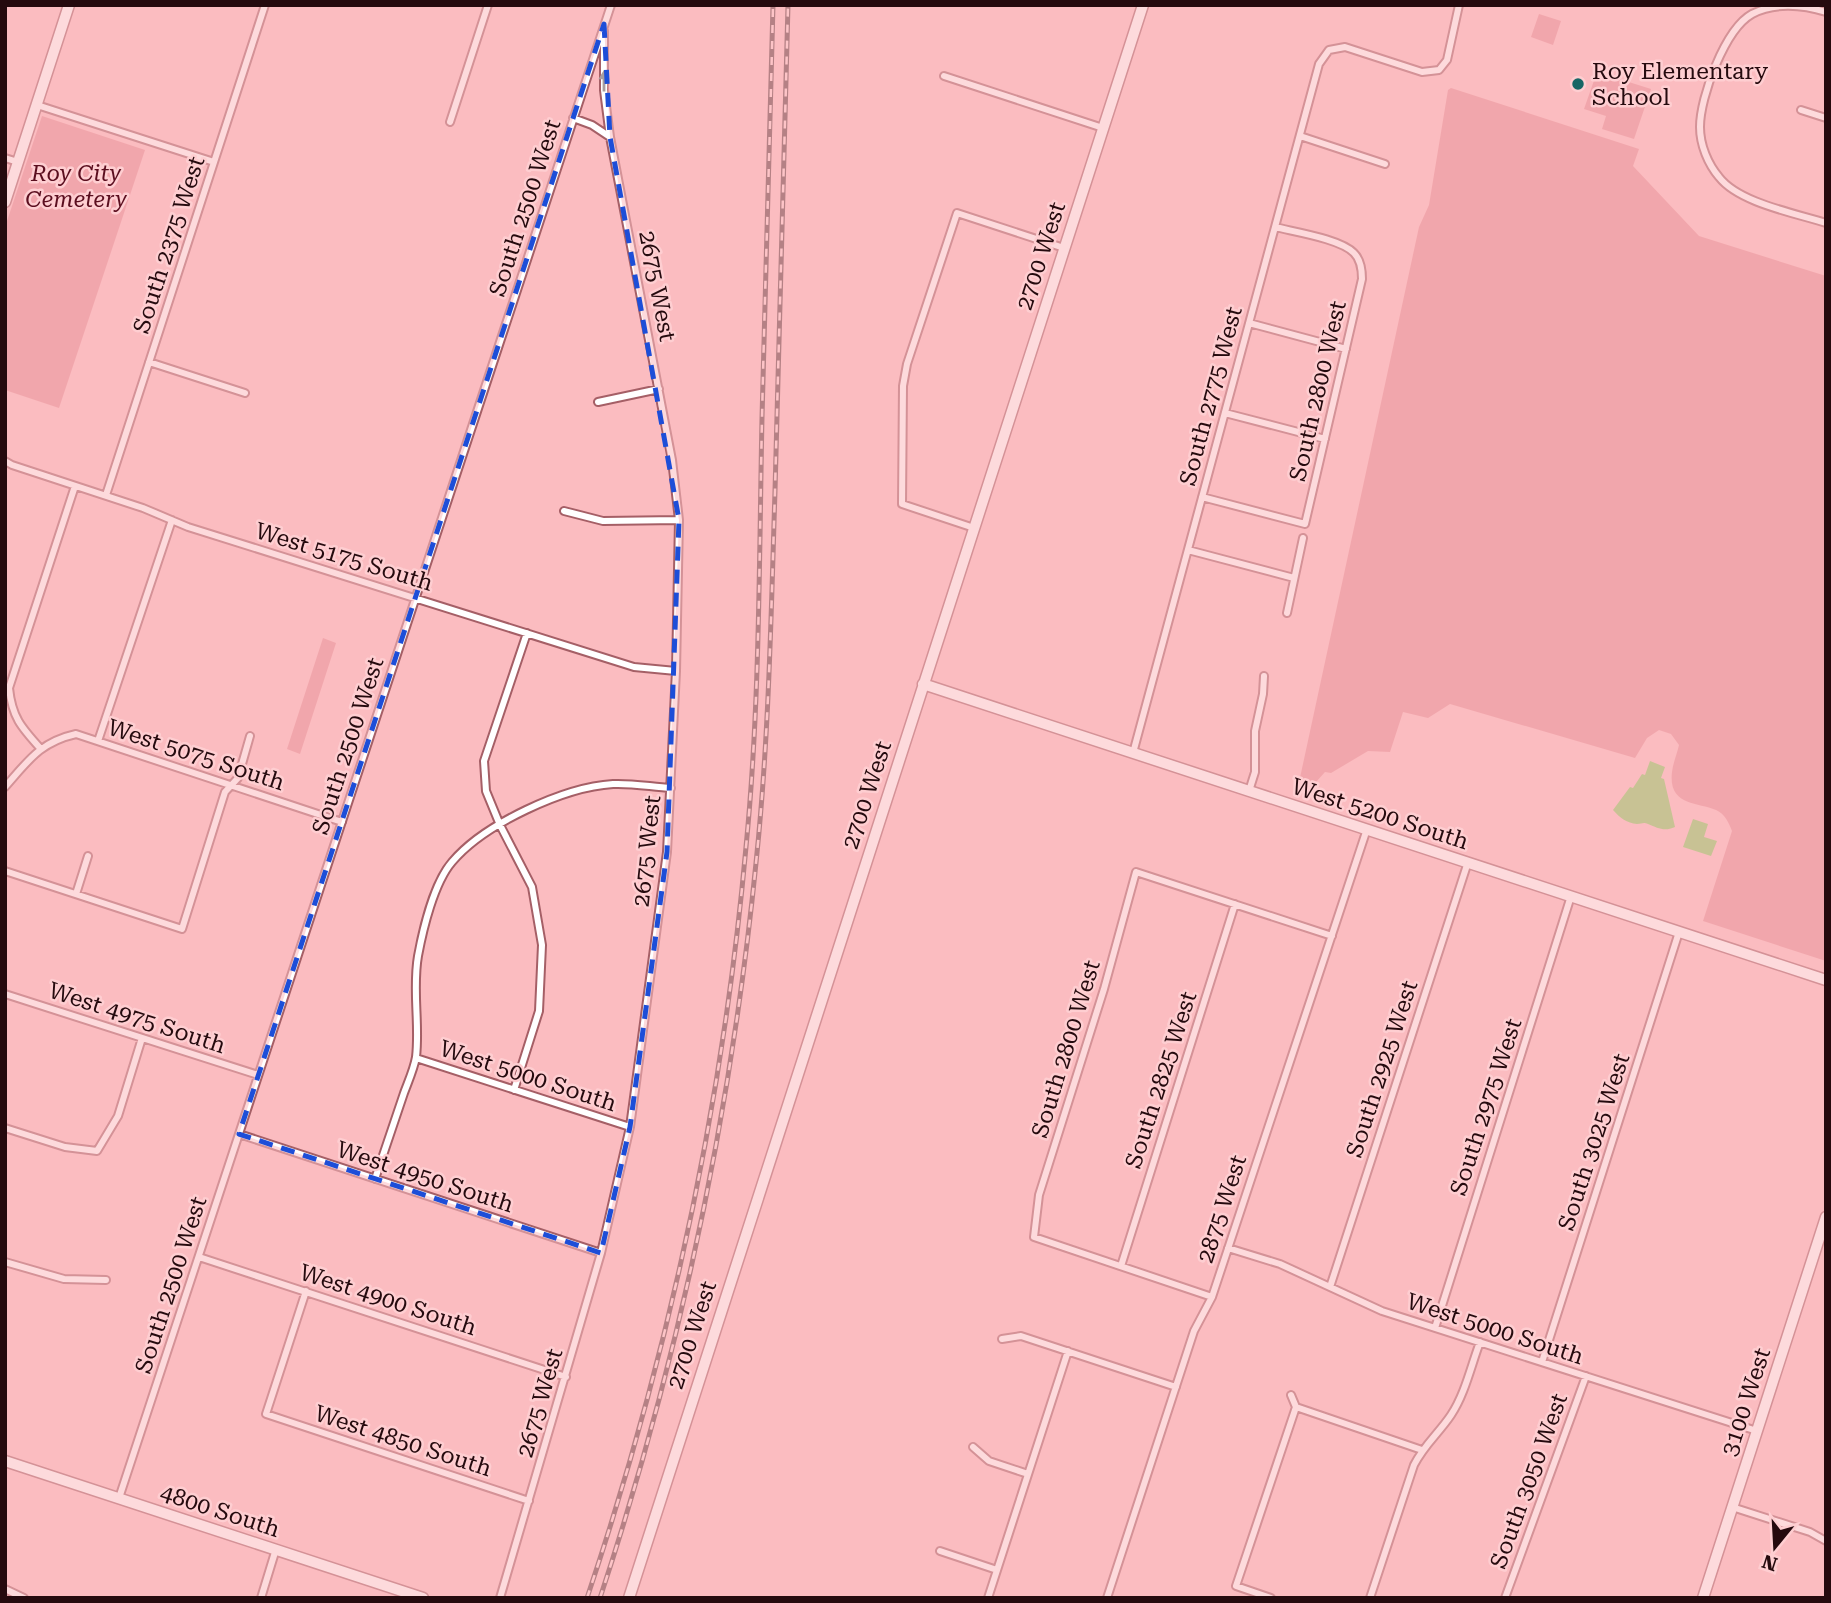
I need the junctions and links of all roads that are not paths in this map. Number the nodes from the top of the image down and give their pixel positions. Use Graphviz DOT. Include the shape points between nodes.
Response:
graph roads {
  1 [pos="69,5"];
  2 [pos="265,5"];
  3 [pos="488,5"];
  4 [pos="611,5"];
  5 [pos="1143,5"];
  6 [pos="1459,5"];
  7 [pos="1826,12"];
  8 [pos="604,24"];
  9 [pos="944,76"];
  10 [pos="37,105"];
  11 [pos="1801,110"];
  12 [pos="573,118"];
  13 [pos="1826,118"];
  14 [pos="450,122"];
  15 [pos="1103,128"];
  16 [pos="1300,136"];
  17 [pos="610,137"];
  18 [pos="5,158"];
  19 [pos="18,162"];
  20 [pos="214,162"];
  21 [pos="1385,164"];
  22 [pos="5,202"];
  23 [pos="1826,223"];
  24 [pos="1275,227"];
  25 [pos="1064,248"];
  26 [pos="1249,323"];
  27 [pos="1346,349"];
  28 [pos="149,362"];
  29 [pos="659,389"];
  30 [pos="245,393"];
  31 [pos="598,402"];
  32 [pos="1225,412"];
  33 [pos="1325,439"];
  34 [pos="5,461"];
  35 [pos="75,486"];
  36 [pos="106,495"];
  37 [pos="1202,497"];
  38 [pos="564,511"];
  39 [pos="172,520"];
  40 [pos="679,520"];
  41 [pos="974,528"];
  42 [pos="1303,538"];
  43 [pos="1188,550"];
  44 [pos="1294,578"];
  45 [pos="415,599"];
  46 [pos="1287,613"];
  47 [pos="527,633"];
  48 [pos="676,671"];
  49 [pos="1264,676"];
  50 [pos="923,684"];
  51 [pos="250,736"];
  52 [pos="98,741"];
  53 [pos="40,748"];
  54 [pos="1133,753"];
  55 [pos="231,786"];
  56 [pos="5,787"];
  57 [pos="671,788"];
  58 [pos="1249,791"];
  59 [pos="342,822"];
  60 [pos="500,825"];
  61 [pos="1367,829"];
  62 [pos="88,856"];
  63 [pos="1468,862"];
  64 [pos="5,871"];
  65 [pos="76,894"];
  66 [pos="1571,896"];
  67 [pos="1235,904"];
  68 [pos="1679,932"];
  69 [pos="1332,936"];
  70 [pos="1826,980"];
  71 [pos="5,994"];
  72 [pos="142,1038"];
  73 [pos="416,1058"];
  74 [pos="258,1075"];
  75 [pos="514,1090"];
  76 [pos="630,1127"];
  77 [pos="5,1128"];
  78 [pos="239,1134"];
  79 [pos="375,1179"];
  80 [pos="1826,1217"];
  81 [pos="1228,1248"];
  82 [pos="601,1253"];
  83 [pos="199,1257"];
  84 [pos="5,1262"];
  85 [pos="1121,1266"];
  86 [pos="106,1280"];
  87 [pos="1330,1287"];
  88 [pos="306,1291"];
  89 [pos="1212,1297"];
  90 [pos="1435,1328"];
  91 [pos="1002,1339"];
  92 [pos="1480,1342"];
  93 [pos="1068,1351"];
  94 [pos="1542,1362"];
  95 [pos="1586,1376"];
  96 [pos="566,1377"];
  97 [pos="1176,1387"];
  98 [pos="1291,1395"];
  99 [pos="1296,1407"];
  100 [pos="1756,1431"];
  101 [pos="973,1447"];
  102 [pos="1422,1450"];
  103 [pos="5,1461"];
  104 [pos="1028,1474"];
  105 [pos="119,1498"];
  106 [pos="529,1501"];
  107 [pos="1732,1507"];
  108 [pos="1826,1541"];
  109 [pos="276,1549"];
  110 [pos="940,1551"];
  111 [pos="997,1570"];
  112 [pos="1236,1586"];
  113 [pos="5,1589"];
  114 [pos="1228,1590"];
  115 [pos="24,1598"];
  116 [pos="261,1598"];
  117 [pos="423,1598"];
  118 [pos="500,1598"];
  119 [pos="629,1598"];
  120 [pos="988,1598"];
  121 [pos="1107,1598"];
  122 [pos="1271,1598"];
  123 [pos="1370,1598"];
  124 [pos="1505,1598"];
  125 [pos="1703,1598"];
  1 -- 10 [label="street"];
  2 -- 20 [label="street, South 2375 West"];
  3 -- 14 [label="street"];
  4 -- 8 [label="street, South 2500 West"];
  5 -- 15 [label="street, 2700 West"];
  6 -- 16 [label="street, South 2775 West" via="1447,60 1439,70 1422,72 1345,47 1329,50 1319,64"];
  7 -- 23 [label="street" via="1785,6 1765,9 1740,22 1720,55 1700,128 1707,159 1735,192"];
  8 -- 12 [label="street, South 2500 West"];
  17 -- 8 [label="street, 2675 West, one-way"];
  9 -- 15 [label="street"];
  10 -- 19 [label="street"];
  10 -- 20 [label="street"];
  11 -- 13 [label="street"];
  12 -- 17 [label="street"];
  12 -- 45 [label="street, South 2500 West"];
  15 -- 25 [label="street, 2700 West"];
  16 -- 21 [label="street"];
  16 -- 24 [label="street, South 2775 West"];
  17 -- 29 [label="street, 2675 West"];
  18 -- 19 [label="street"];
  19 -- 22 [label="street"];
  20 -- 28 [label="street, South 2375 West"];
  24 -- 26 [label="street, South 2775 West"];
  24 -- 27 [label="street, South 2800 West" via="1355,253 1362,279"];
  25 -- 41 [label="street, 2700 West"];
  25 -- 41 [label="street" via="957,213 907,364 902,504"];
  26 -- 27 [label="street"];
  26 -- 32 [label="street, South 2775 West"];
  27 -- 33 [label="street, South 2800 West"];
  28 -- 30 [label="street"];
  28 -- 36 [label="street, South 2375 West"];
  29 -- 31 [label="street"];
  29 -- 40 [label="street, 2675 West"];
  32 -- 33 [label="street"];
  32 -- 37 [label="street, South 2775 West"];
  33 -- 37 [label="street, South 2800 West" via="1305,524"];
  34 -- 35 [label="street, West 5175 South"];
  35 -- 36 [label="street, West 5175 South"];
  35 -- 53 [label="street" via="9,688 19,725"];
  36 -- 39 [label="street, West 5175 South"];
  37 -- 43 [label="street, South 2775 West"];
  38 -- 40 [label="street" via="603,521"];
  39 -- 45 [label="street, West 5175 South"];
  39 -- 52 [label="street"];
  40 -- 48 [label="street, 2675 West"];
  41 -- 50 [label="street, 2700 West"];
  42 -- 44 [label="street"];
  43 -- 44 [label="street"];
  43 -- 54 [label="street, South 2775 West"];
  44 -- 46 [label="street"];
  45 -- 47 [label="street, West 5175 South"];
  45 -- 59 [label="street, South 2500 West"];
  47 -- 48 [label="street, West 5175 South" via="634,667"];
  47 -- 60 [label="street" via="484,761 486,791"];
  48 -- 57 [label="street, 2675 West"];
  49 -- 58 [label="street"];
  50 -- 54 [label="street, West 5200 South"];
  50 -- 119 [label="street, 2700 West"];
  51 -- 55 [label="street"];
  52 -- 53 [label="street, West 5075 South" via="76,734"];
  52 -- 55 [label="street, West 5075 South"];
  53 -- 56 [label="street"];
  54 -- 58 [label="street, West 5200 South"];
  55 -- 59 [label="street, West 5075 South"];
  55 -- 65 [label="street" via="225,792 182,929"];
  57 -- 60 [label="street" via="613,784 578,790"];
  57 -- 76 [label="street, 2675 West" via="667,852"];
  58 -- 61 [label="street, West 5200 South"];
  59 -- 74 [label="street, South 2500 West"];
  60 -- 73 [label="street" via="451,863 440,883 418,958"];
  60 -- 75 [label="street" via="532,887 542,945 539,1011"];
  61 -- 63 [label="street, West 5200 South"];
  61 -- 69 [label="street, 2875 West"];
  62 -- 65 [label="street"];
  63 -- 66 [label="street, West 5200 South"];
  63 -- 87 [label="street, South 2925 West"];
  64 -- 65 [label="street"];
  66 -- 68 [label="street, West 5200 South"];
  66 -- 90 [label="street, South 2975 West"];
  67 -- 69 [label="street"];
  67 -- 85 [label="street, South 2825 West"];
  67 -- 85 [label="street, South 2800 West" via="1136,872 1039,1195 1034,1237"];
  68 -- 70 [label="street, West 5200 South"];
  68 -- 94 [label="street, South 3025 West"];
  69 -- 81 [label="street, 2875 West"];
  71 -- 72 [label="street, West 4975 South"];
  72 -- 74 [label="street, West 4975 South"];
  72 -- 77 [label="street" via="118,1116 97,1151 65,1147"];
  73 -- 75 [label="street, West 5000 South"];
  73 -- 79 [label="street"];
  74 -- 78 [label="street, South 2500 West"];
  75 -- 76 [label="street, West 5000 South"];
  76 -- 82 [label="street, 2675 West"];
  78 -- 79 [label="street, West 4950 South"];
  78 -- 83 [label="street, South 2500 West"];
  79 -- 82 [label="street, West 4950 South"];
  80 -- 100 [label="street, 3100 West"];
  81 -- 87 [label="street, West 5000 South" via="1280,1264"];
  81 -- 89 [label="street, 2875 West"];
  82 -- 96 [label="street, 2675 West"];
  83 -- 88 [label="street, West 4900 South"];
  83 -- 105 [label="street, South 2500 West"];
  84 -- 86 [label="street" via="48,1276"];
  85 -- 89 [label="street"];
  87 -- 90 [label="street, West 5000 South"];
  88 -- 96 [label="street, West 4900 South"];
  88 -- 106 [label="street, West 4850 South" via="266,1414"];
  89 -- 97 [label="street, 2875 West" via="1194,1331"];
  90 -- 92 [label="street, West 5000 South"];
  91 -- 93 [label="street" via="1021,1336"];
  92 -- 94 [label="street, West 5000 South"];
  92 -- 102 [label="street" via="1460,1399"];
  93 -- 97 [label="street"];
  93 -- 104 [label="street"];
  94 -- 95 [label="street, West 5000 South"];
  95 -- 100 [label="street, West 5000 South"];
  95 -- 124 [label="street, South 3050 West"];
  96 -- 106 [label="street, 2675 West"];
  97 -- 121 [label="street, 2875 West"];
  98 -- 99 [label="street"];
  99 -- 102 [label="street"];
  99 -- 112 [label="street"];
  100 -- 107 [label="street, 3100 West"];
  101 -- 104 [label="street" via="989,1461"];
  102 -- 123 [label="street"];
  103 -- 105 [label="street, 4800 South"];
  104 -- 111 [label="street"];
  105 -- 109 [label="street, 4800 South"];
  106 -- 118 [label="street, 2675 West"];
  107 -- 108 [label="street"];
  107 -- 125 [label="street, 3100 West"];
  109 -- 116 [label="street"];
  109 -- 117 [label="street, 4800 South"];
  110 -- 111 [label="street"];
  111 -- 120 [label="street"];
  112 -- 114 [label="street"];
  112 -- 122 [label="street"];
  113 -- 115 [label="street"];
}
